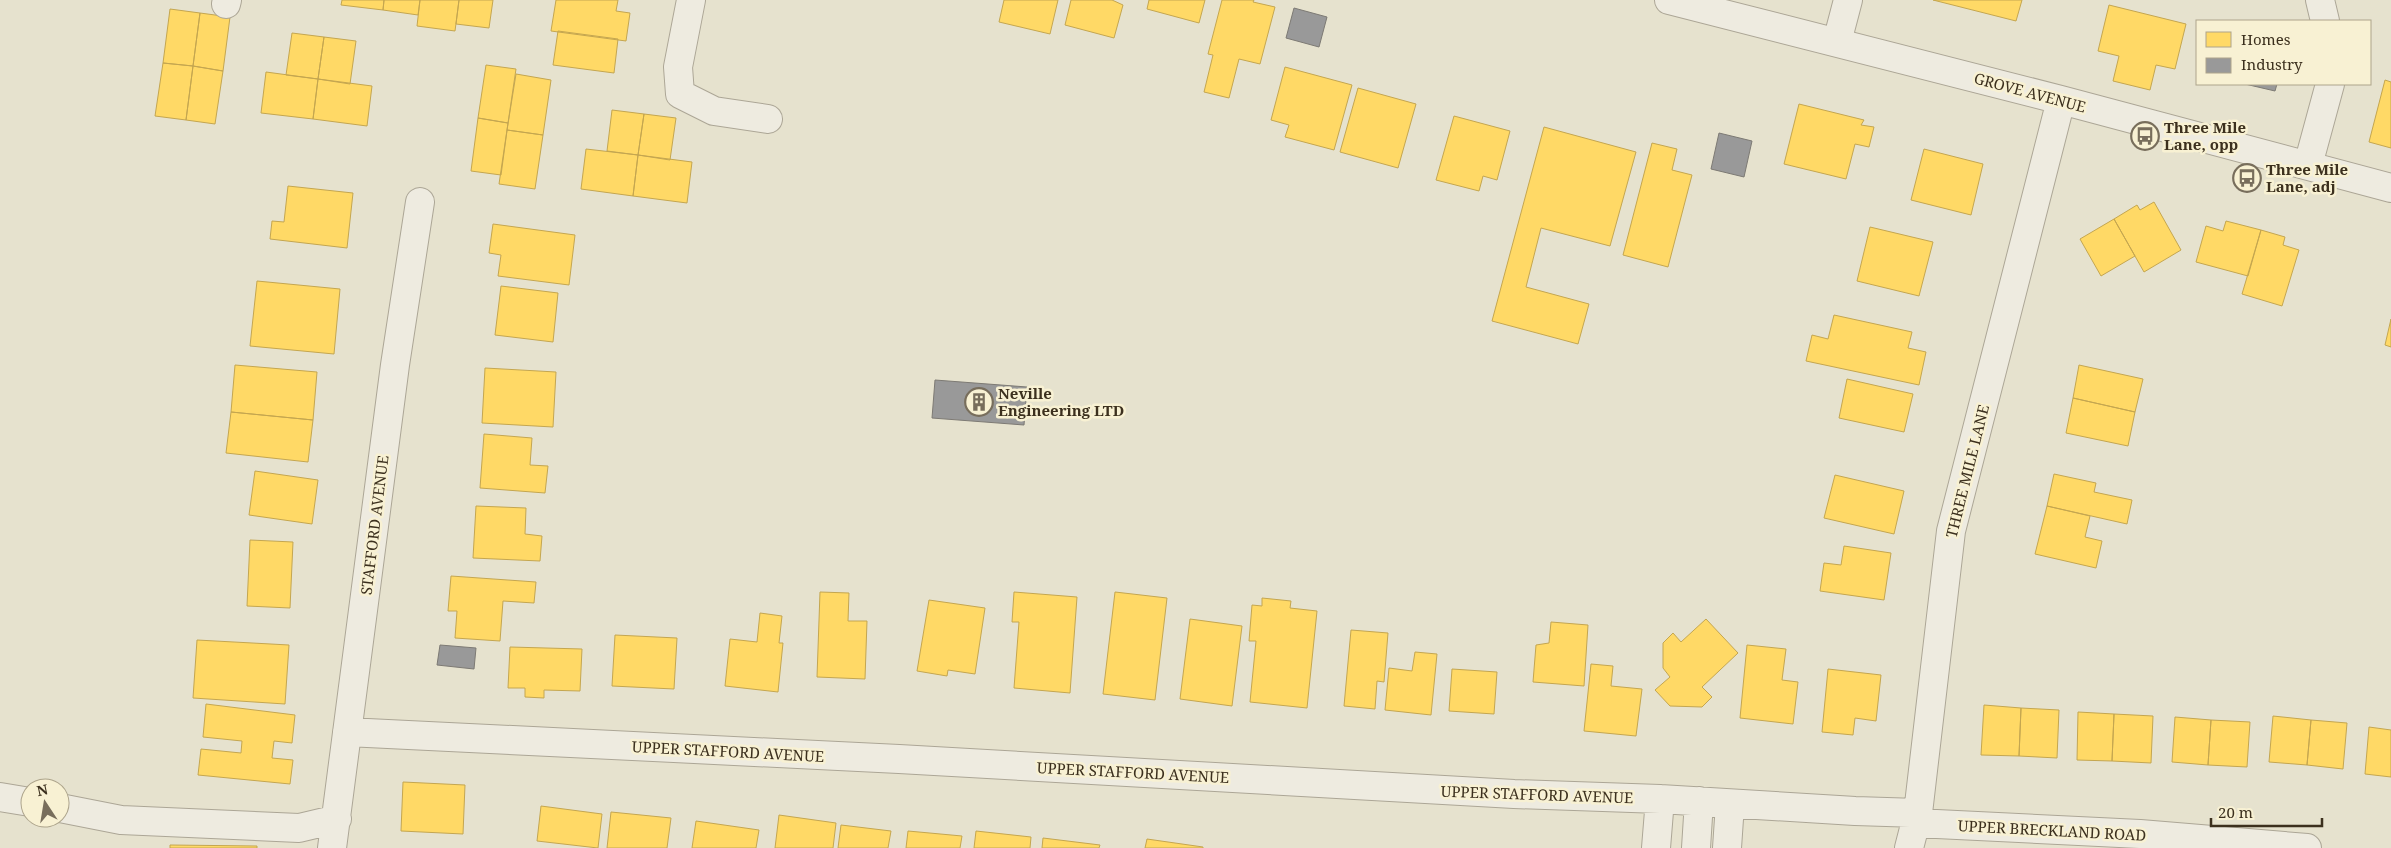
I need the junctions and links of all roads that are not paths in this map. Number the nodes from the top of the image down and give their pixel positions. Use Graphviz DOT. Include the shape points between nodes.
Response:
graph roads {
  1 [pos="691,0"];
  2 [pos="1668,0"];
  3 [pos="1848,0"];
  4 [pos="2320,0"];
  5 [pos="2325,20"];
  6 [pos="1837,42"];
  7 [pos="2330,85"];
  8 [pos="2061,100"];
  9 [pos="768,119"];
  10 [pos="2308,164"];
  11 [pos="2391,188"];
  12 [pos="420,202"];
  13 [pos="347,732"];
  14 [pos="0,797"];
  15 [pos="1660,799"];
  16 [pos="20,800"];
  17 [pos="1699,801"];
  18 [pos="1730,804"];
  19 [pos="70,810"];
  20 [pos="337,819"];
  21 [pos="1915,828"];
  22 [pos="332,848"];
  23 [pos="1656,848"];
  24 [pos="1696,848"];
  25 [pos="1727,848"];
  26 [pos="2307,848"];
  1 -- 9 [label="street" via="678,67 680,94 714,111"];
  2 -- 6 [label="street, GROVE AVENUE"];
  3 -- 6 [label="street"];
  4 -- 5 [label="street"];
  6 -- 8 [label="street, GROVE AVENUE"];
  7 -- 10 [label="street"];
  8 -- 10 [label="street, GROVE AVENUE"];
  8 -- 21 [label="street, THREE MILE LANE" via="1951,531"];
  10 -- 11 [label="street, GROVE AVENUE"];
  12 -- 13 [label="street, STAFFORD AVENUE"];
  13 -- 15 [label="street, UPPER STAFFORD AVENUE"];
  13 -- 20 [label="street, STAFFORD AVENUE"];
  14 -- 16 [label="street"];
  15 -- 17 [label="street, UPPER STAFFORD AVENUE"];
  15 -- 23 [label="street"];
  17 -- 18 [label="street, UPPER STAFFORD AVENUE"];
  17 -- 24 [label="street"];
  18 -- 21 [label="street, UPPER STAFFORD AVENUE"];
  18 -- 25 [label="street"];
  19 -- 20 [label="street" via="121,820 299,828"];
  20 -- 22 [label="street, STAFFORD AVENUE"];
  21 -- 26 [label="street, UPPER BRECKLAND ROAD" via="2140,834"];
}
